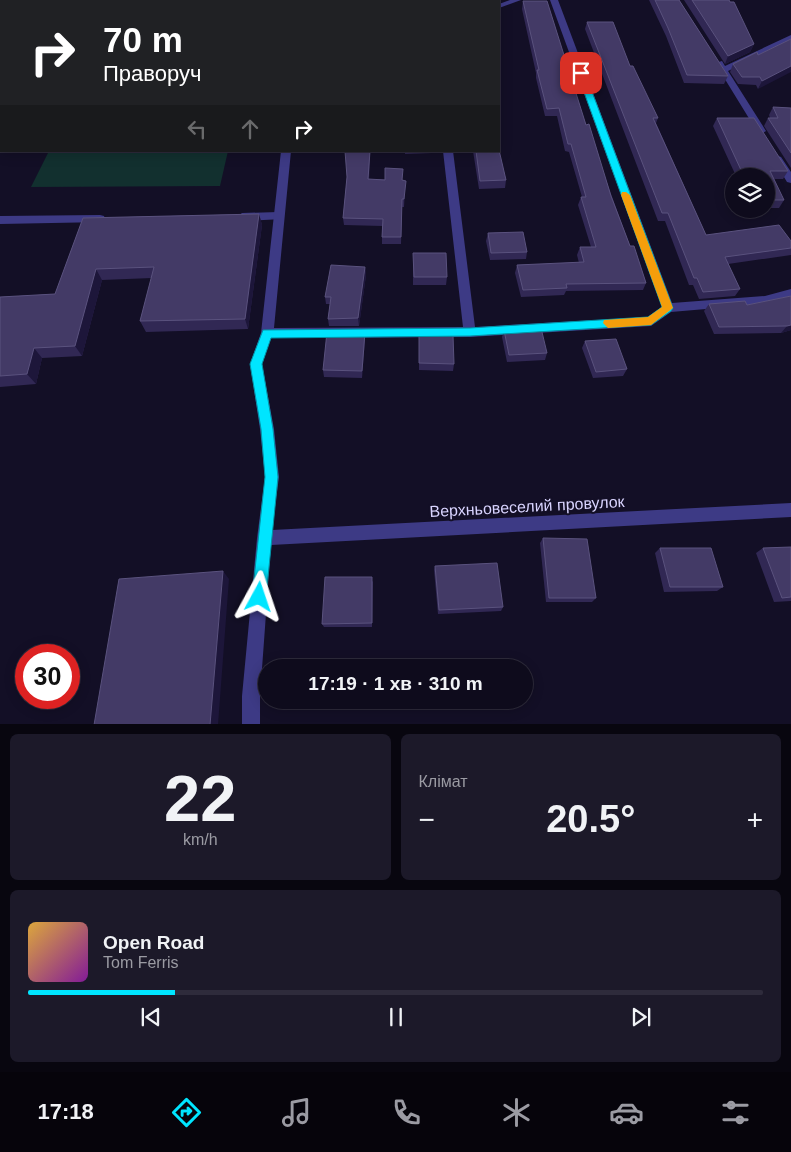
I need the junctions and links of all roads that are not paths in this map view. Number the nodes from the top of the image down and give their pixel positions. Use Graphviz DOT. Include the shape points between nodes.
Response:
graph roads {
  1 [pos="517,0"];
  2 [pos="554,0"];
  3 [pos="500,6"];
  4 [pos="791,37"];
  5 [pos="713,54"];
  6 [pos="723,70"];
  7 [pos="765,138"];
  8 [pos="286,152"];
  9 [pos="448,152"];
  10 [pos="775,155"];
  11 [pos="791,180"];
  12 [pos="279,216"];
  13 [pos="229,217"];
  14 [pos="110,218"];
  15 [pos="0,220"];
  16 [pos="791,293"];
  17 [pos="668,308"];
  18 [pos="470,332"];
  19 [pos="267,333"];
  20 [pos="791,510"];
  21 [pos="264,538"];
  22 [pos="251,724"];
  1 -- 3 [label="street"];
  2 -- 17 [label="street"];
  4 -- 6 [label="street"];
  5 -- 6 [label="street"];
  6 -- 7 [label="street"];
  8 -- 12 [label="street"];
  9 -- 18 [label="street"];
  10 -- 11 [label="street"];
  12 -- 13 [label="street"];
  12 -- 19 [label="street"];
  14 -- 15 [label="street"];
  16 -- 17 [label="street" via="765,300"];
  17 -- 18 [label="street" via="651,321"];
  18 -- 19 [label="street"];
  19 -- 21 [label="street" via="256,364 272,477"];
  20 -- 21 [label="street, Верхньовеселий провулок"];
  21 -- 22 [label="street"];
}
